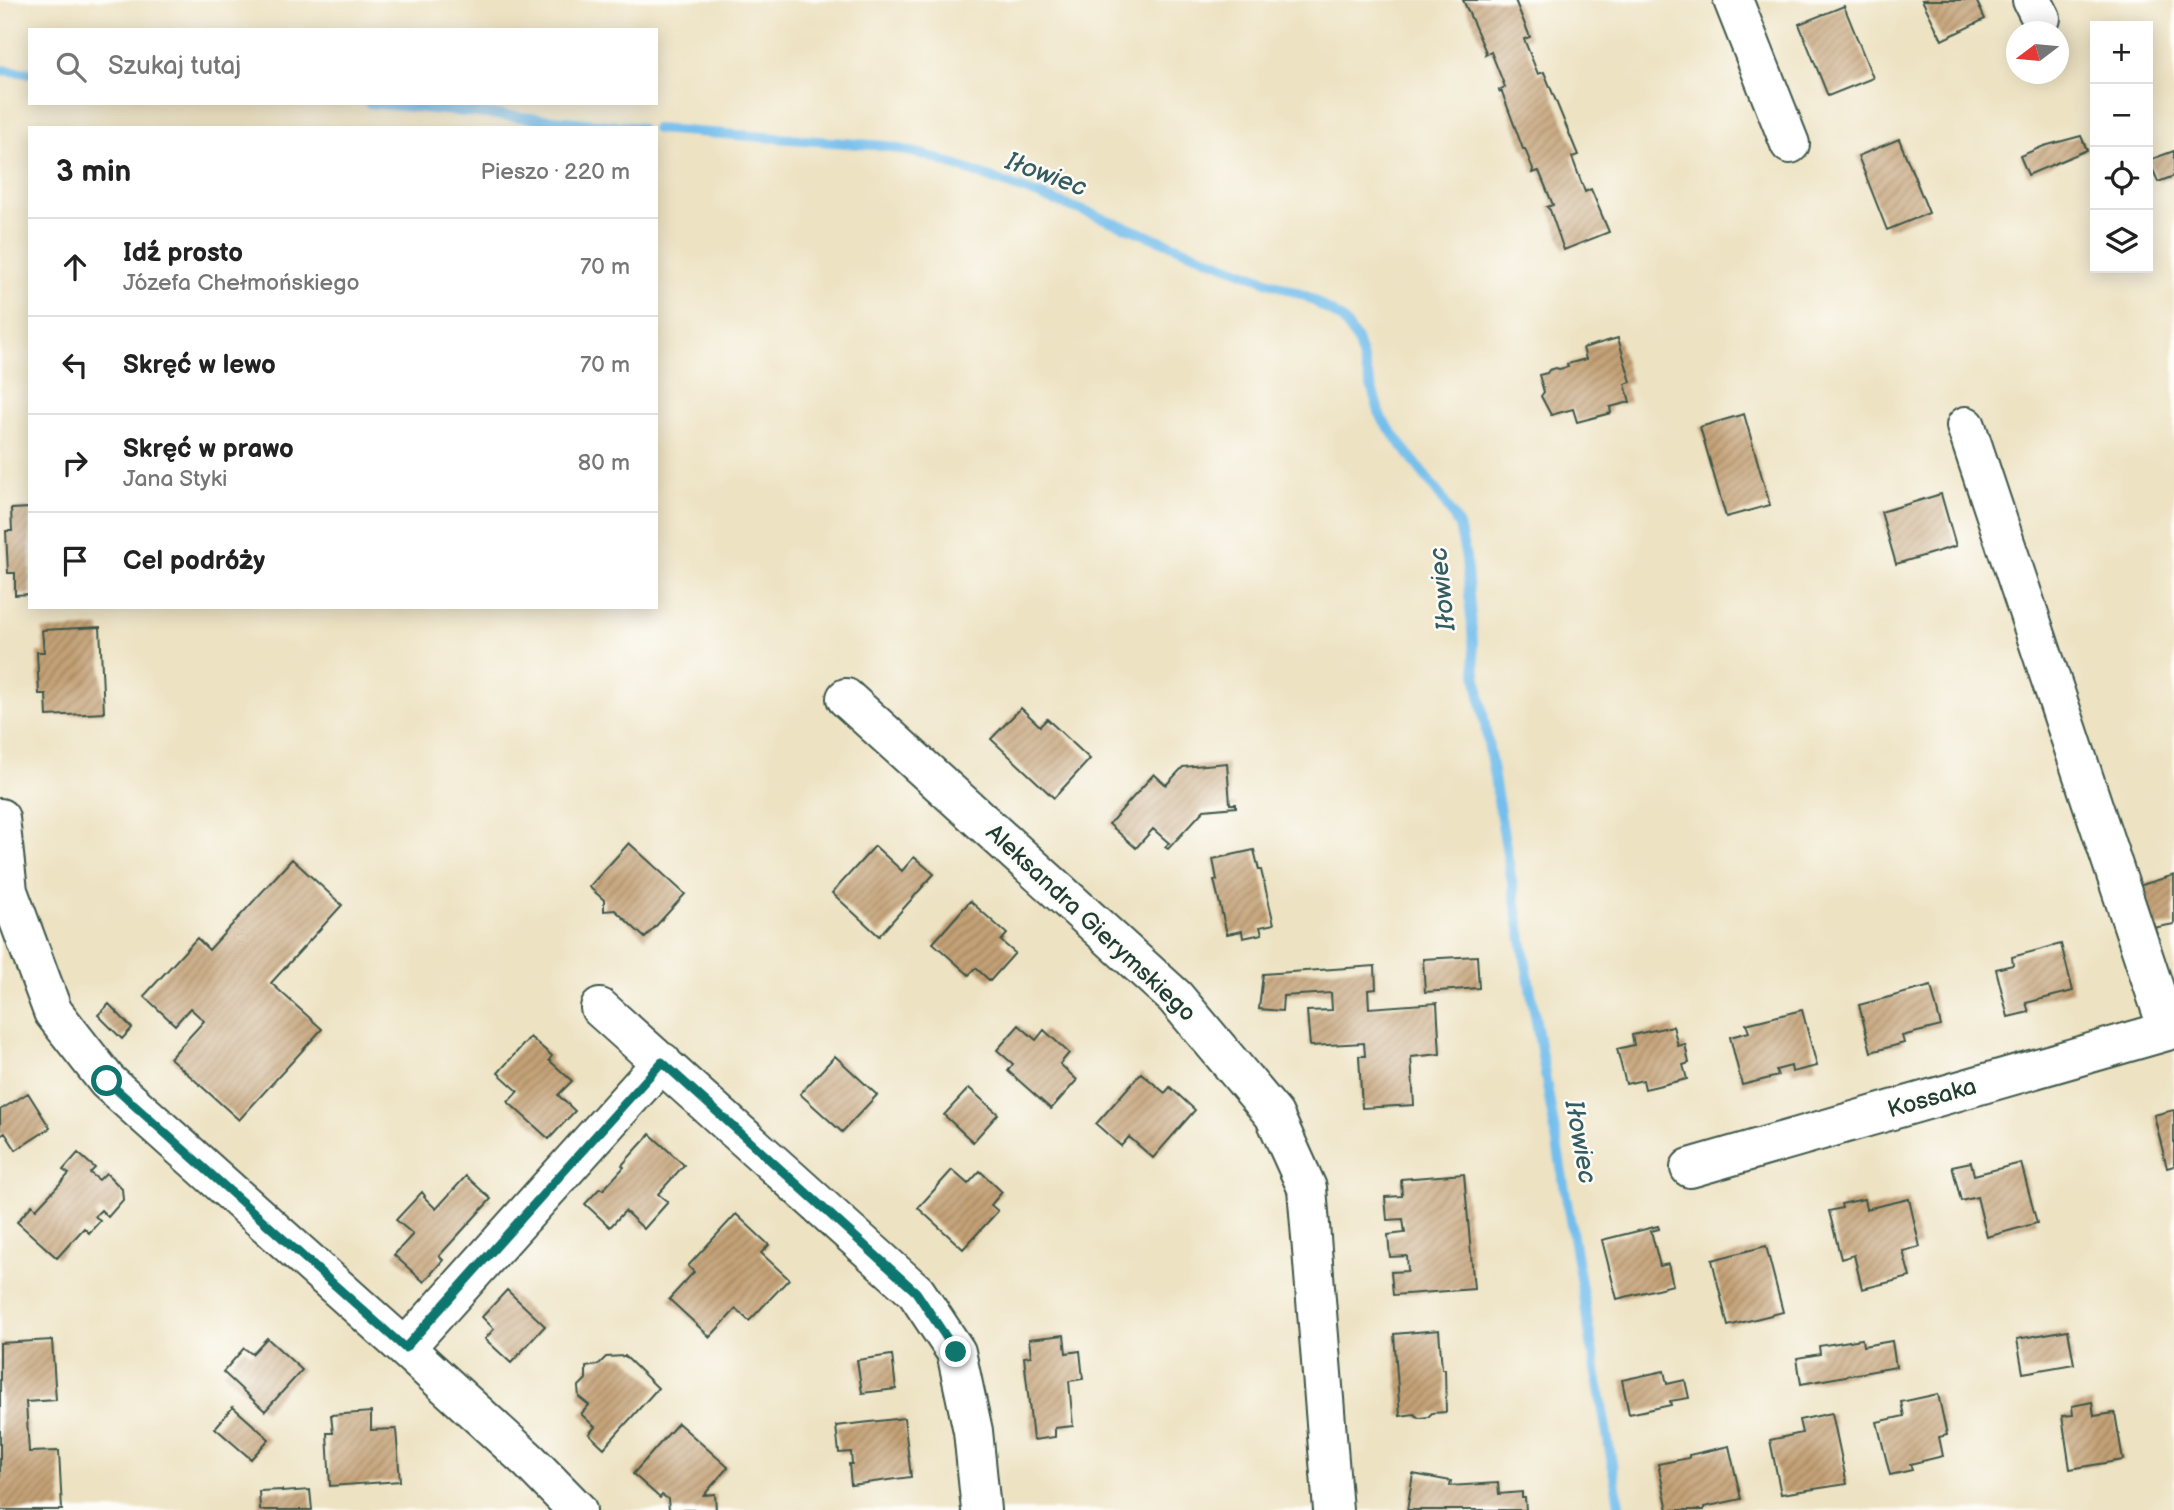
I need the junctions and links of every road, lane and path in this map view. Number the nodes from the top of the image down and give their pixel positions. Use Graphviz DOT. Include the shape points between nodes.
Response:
graph roads {
  1 [pos="1733,0"];
  2 [pos="1790,144"];
  3 [pos="1966,426"];
  4 [pos="846,698"];
  5 [pos="0,818"];
  6 [pos="600,1008"];
  7 [pos="2171,1030"];
  8 [pos="662,1062"];
  9 [pos="1690,1168"];
  10 [pos="405,1348"];
  11 [pos="578,1510"];
  12 [pos="981,1510"];
  13 [pos="1333,1510"];
  1 -- 2 [label="street"];
  3 -- 7 [label="street"];
  4 -- 13 [label="street, Aleksandra Gierymskiego" via="1175,997 1274,1115 1307,1188"];
  5 -- 10 [label="street" via="8,891 52,1012 107,1081"];
  6 -- 8 [label="street"];
  7 -- 9 [label="street, Kossaka"];
  8 -- 10 [label="street"];
  8 -- 12 [label="street" via="916,1292 956,1352 974,1431"];
  10 -- 11 [label="street"];
}
